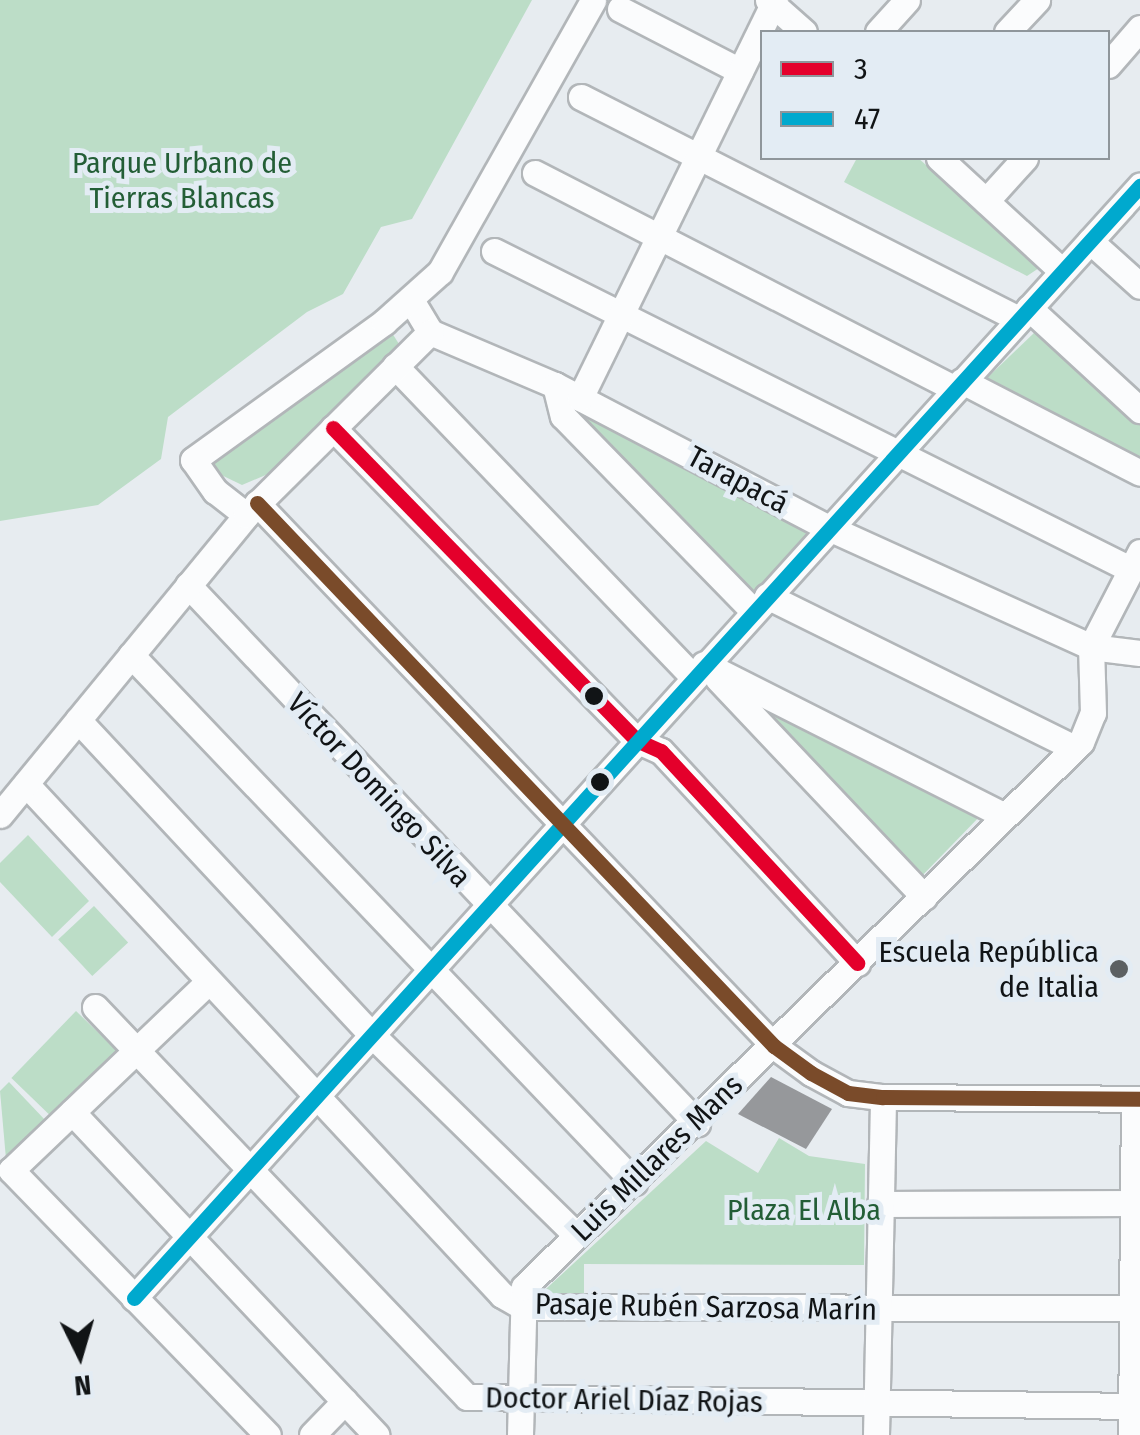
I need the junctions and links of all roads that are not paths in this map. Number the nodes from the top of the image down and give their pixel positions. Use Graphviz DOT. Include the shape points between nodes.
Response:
graph roads {
  1 [pos="593,0"];
  2 [pos="907,0"];
  3 [pos="1037,0"];
  4 [pos="772,1"];
  5 [pos="620,9"];
  6 [pos="1140,28"];
  7 [pos="802,30"];
  8 [pos="880,30"];
  9 [pos="1010,30"];
  10 [pos="1110,63"];
  11 [pos="740,71"];
  12 [pos="581,97"];
  13 [pos="699,154"];
  14 [pos="941,160"];
  15 [pos="1023,160"];
  16 [pos="535,173"];
  17 [pos="1140,186"];
  18 [pos="986,201"];
  19 [pos="660,234"];
  20 [pos="1090,241"];
  21 [pos="494,251"];
  22 [pos="1062,271"];
  23 [pos="1140,286"];
  24 [pos="411,300"];
  25 [pos="622,312"];
  26 [pos="1024,314"];
  27 [pos="430,332"];
  28 [pos="395,366"];
  29 [pos="555,385"];
  30 [pos="959,385"];
  31 [pos="580,398"];
  32 [pos="1140,410"];
  33 [pos="333,428"];
  34 [pos="898,452"];
  35 [pos="1140,473"];
  36 [pos="252,509"];
  37 [pos="829,528"];
  38 [pos="1135,560"];
  39 [pos="188,585"];
  40 [pos="760,604"];
  41 [pos="1091,646"];
  42 [pos="1140,653"];
  43 [pos="131,656"];
  44 [pos="699,671"];
  45 [pos="78,720"];
  46 [pos="636,740"];
  47 [pos="1074,748"];
  48 [pos="26,784"];
  49 [pos="0,816"];
  50 [pos="1006,816"];
  51 [pos="559,824"];
  52 [pos="924,897"];
  53 [pos="486,906"];
  54 [pos="857,964"];
  55 [pos="430,968"];
  56 [pos="208,982"];
  57 [pos="95,1007"];
  58 [pos="372,1034"];
  59 [pos="774,1046"];
  60 [pos="137,1050"];
  61 [pos="315,1097"];
  62 [pos="882,1097"];
  63 [pos="1137,1099"];
  64 [pos="72,1112"];
  65 [pos="697,1123"];
  66 [pos="252,1167"];
  67 [pos="634,1182"];
  68 [pos="1133,1203"];
  69 [pos="880,1204"];
  70 [pos="576,1235"];
  71 [pos="189,1237"];
  72 [pos="134,1298"];
  73 [pos="523,1306"];
  74 [pos="1132,1308"];
  75 [pos="878,1309"];
  76 [pos="518,1400"];
  77 [pos="345,1402"];
  78 [pos="876,1404"];
  79 [pos="1136,1406"];
  80 [pos="268,1435"];
  81 [pos="312,1435"];
  82 [pos="376,1435"];
  83 [pos="520,1435"];
  84 [pos="876,1435"];
  85 [pos="1131,1435"];
  1 -- 24 [label="street" via="466,238"];
  2 -- 8 [label="street"];
  3 -- 9 [label="street"];
  4 -- 7 [label="street"];
  4 -- 11 [label="street"];
  5 -- 11 [label="street"];
  6 -- 10 [label="street"];
  11 -- 13 [label="street"];
  12 -- 13 [label="street"];
  13 -- 19 [label="street"];
  13 -- 26 [label="street"];
  14 -- 18 [label="street"];
  15 -- 18 [label="street"];
  16 -- 19 [label="street"];
  17 -- 20 [label="street"];
  18 -- 22 [label="street"];
  19 -- 25 [label="street"];
  19 -- 30 [label="street"];
  20 -- 22 [label="street"];
  20 -- 23 [label="street"];
  21 -- 25 [label="street"];
  22 -- 26 [label="street"];
  24 -- 27 [label="street"];
  24 -- 36 [label="street" via="194,460 214,490"];
  25 -- 31 [label="street"];
  25 -- 34 [label="street"];
  26 -- 30 [label="street"];
  26 -- 32 [label="street"];
  27 -- 28 [label="street"];
  27 -- 29 [label="street, Tarapacá"];
  28 -- 33 [label="street"];
  28 -- 44 [label="street"];
  29 -- 31 [label="street, Tarapacá"];
  29 -- 40 [label="street" via="563,416"];
  30 -- 34 [label="street"];
  30 -- 35 [label="street"];
  31 -- 37 [label="street, Tarapacá"];
  33 -- 36 [label="street"];
  33 -- 46 [label="street"];
  34 -- 37 [label="street"];
  34 -- 38 [label="street"];
  36 -- 39 [label="street"];
  36 -- 51 [label="street"];
  37 -- 40 [label="street"];
  37 -- 41 [label="street, Tarapacá"];
  38 -- 41 [label="street"];
  39 -- 43 [label="street"];
  39 -- 53 [label="street, Víctor Domingo Silva"];
  40 -- 44 [label="street"];
  40 -- 47 [label="street"];
  41 -- 42 [label="street, Tarapacá"];
  41 -- 47 [label="street, Luis Millares Mans" via="1094,714"];
  43 -- 45 [label="street"];
  43 -- 55 [label="street"];
  44 -- 46 [label="street"];
  44 -- 50 [label="street"];
  44 -- 52 [label="street"];
  45 -- 48 [label="street"];
  45 -- 58 [label="street"];
  46 -- 51 [label="street"];
  46 -- 54 [label="street" via="661,751"];
  47 -- 50 [label="street, Luis Millares Mans"];
  48 -- 49 [label="street"];
  48 -- 56 [label="street, Pasaje Rubén Sarzosa Marín"];
  50 -- 52 [label="street, Luis Millares Mans"];
  51 -- 53 [label="street"];
  51 -- 59 [label="street"];
  52 -- 54 [label="street, Luis Millares Mans"];
  53 -- 55 [label="street"];
  53 -- 65 [label="street, Víctor Domingo Silva"];
  54 -- 59 [label="street, Luis Millares Mans"];
  55 -- 58 [label="street"];
  55 -- 67 [label="street"];
  56 -- 60 [label="street"];
  56 -- 61 [label="street, Pasaje Rubén Sarzosa Marín"];
  57 -- 60 [label="street, Doctor Ariel Díaz Rojas"];
  58 -- 61 [label="street"];
  58 -- 70 [label="street"];
  59 -- 62 [label="street" via="848,1093"];
  59 -- 65 [label="street, Luis Millares Mans"];
  60 -- 64 [label="street"];
  60 -- 66 [label="street, Doctor Ariel Díaz Rojas"];
  61 -- 66 [label="street"];
  61 -- 73 [label="street, Pasaje Rubén Sarzosa Marín" via="502,1294"];
  62 -- 63 [label="street"];
  62 -- 69 [label="street"];
  63 -- 68 [label="street"];
  64 -- 71 [label="street"];
  64 -- 72 [label="street" via="12,1170"];
  65 -- 67 [label="street, Luis Millares Mans"];
  66 -- 71 [label="street"];
  66 -- 76 [label="street, Doctor Ariel Díaz Rojas" via="467,1397"];
  67 -- 70 [label="street, Luis Millares Mans"];
  68 -- 69 [label="street"];
  68 -- 74 [label="street"];
  69 -- 75 [label="street"];
  70 -- 73 [label="street, Luis Millares Mans" via="524,1288"];
  71 -- 72 [label="street"];
  71 -- 77 [label="street"];
  72 -- 80 [label="street"];
  73 -- 75 [label="street, Pasaje Rubén Sarzosa Marín"];
  73 -- 76 [label="street, Luis Millares Mans"];
  74 -- 75 [label="street, Pasaje Rubén Sarzosa Marín"];
  74 -- 79 [label="street"];
  75 -- 78 [label="street"];
  76 -- 78 [label="street, Doctor Ariel Díaz Rojas"];
  76 -- 83 [label="street, Luis Millares Mans"];
  77 -- 81 [label="street"];
  77 -- 82 [label="street"];
  78 -- 79 [label="street, Doctor Ariel Díaz Rojas"];
  78 -- 84 [label="street"];
  79 -- 85 [label="street"];
}
